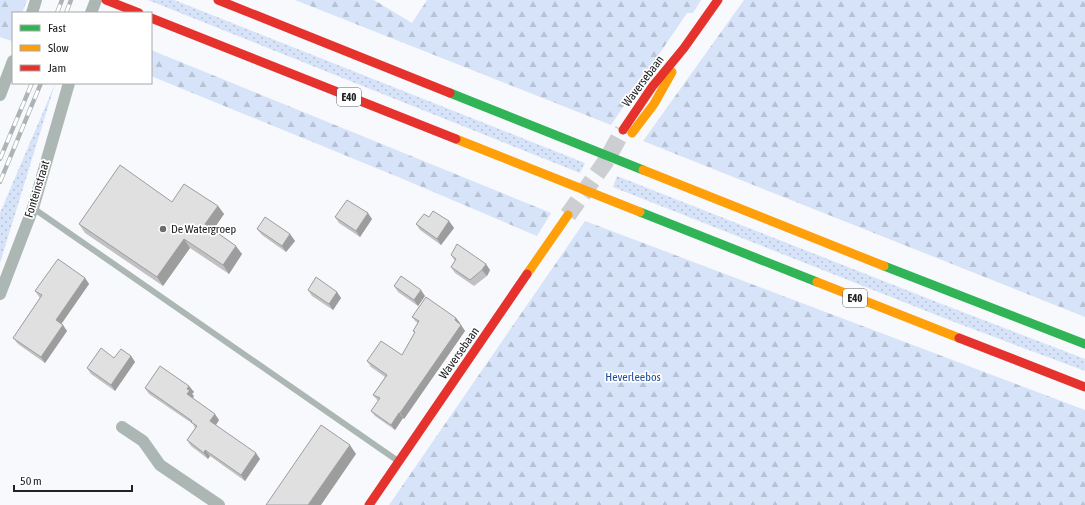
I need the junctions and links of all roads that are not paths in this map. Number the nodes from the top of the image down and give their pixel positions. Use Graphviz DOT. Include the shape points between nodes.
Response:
graph roads {
  1 [pos="36,0"];
  2 [pos="96,0"];
  3 [pos="106,0"];
  4 [pos="218,0"];
  5 [pos="718,0"];
  6 [pos="32,12"];
  7 [pos="91,12"];
  8 [pos="136,12"];
  9 [pos="152,18"];
  10 [pos="12,64"];
  11 [pos="69,84"];
  12 [pos="0,94"];
  13 [pos="627,132"];
  14 [pos="33,208"];
  15 [pos="568,216"];
  16 [pos="0,294"];
  17 [pos="1085,344"];
  18 [pos="1085,387"];
  19 [pos="122,427"];
  20 [pos="398,462"];
  21 [pos="219,505"];
  22 [pos="369,505"];
  1 -- 6 [label="street"];
  2 -- 7 [label="street"];
  3 -- 8 [label="main road"];
  4 -- 17 [label="main road"];
  5 -- 13 [label="main road, Waversebaan" via="684,48 651,111"];
  9 -- 18 [label="main road, E40"];
  10 -- 12 [label="street"];
  11 -- 14 [label="street, Fonteinstraat"];
  14 -- 16 [label="street, Fonteinstraat"];
  14 -- 20 [label="lane"];
  15 -- 20 [label="main road, Waversebaan"];
  19 -- 21 [label="street" via="143,441 160,465"];
  20 -- 22 [label="main road, Waversebaan"];
}
